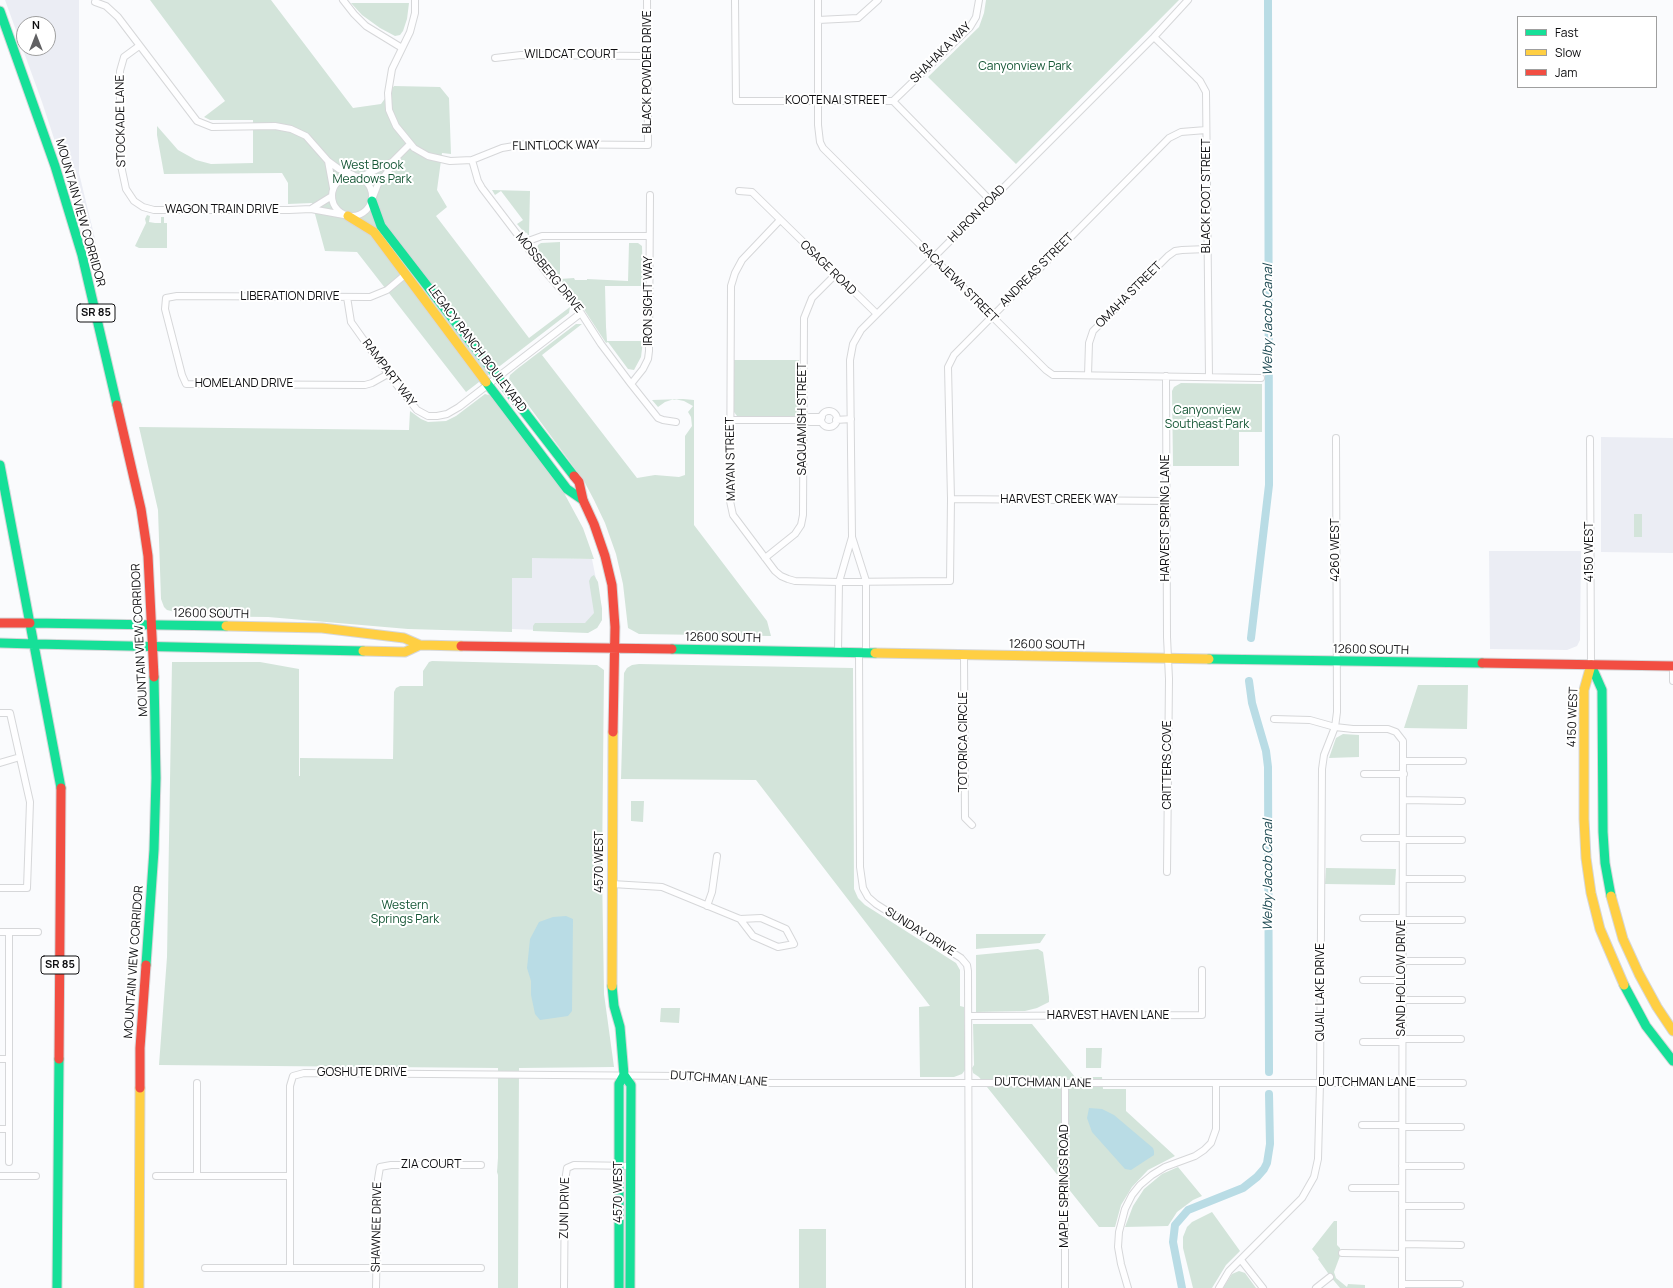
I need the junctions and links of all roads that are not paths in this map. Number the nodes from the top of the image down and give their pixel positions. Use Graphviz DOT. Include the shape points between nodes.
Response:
graph roads {
  1 [pos="343,0"];
  2 [pos="415,0"];
  3 [pos="647,0"];
  4 [pos="735,0"];
  5 [pos="818,0"];
  6 [pos="878,0"];
  7 [pos="979,0"];
  8 [pos="1188,0"];
  9 [pos="95,2"];
  10 [pos="0,11"];
  11 [pos="818,20"];
  12 [pos="1154,37"];
  13 [pos="139,46"];
  14 [pos="402,48"];
  15 [pos="648,56"];
  16 [pos="495,58"];
  17 [pos="818,100"];
  18 [pos="893,101"];
  19 [pos="1206,130"];
  20 [pos="410,144"];
  21 [pos="648,145"];
  22 [pos="472,160"];
  23 [pos="328,161"];
  24 [pos="392,162"];
  25 [pos="353,175"];
  26 [pos="361,177"];
  27 [pos="333,188"];
  28 [pos="739,191"];
  29 [pos="650,195"];
  30 [pos="332,196"];
  31 [pos="372,200"];
  32 [pos="990,200"];
  33 [pos="134,201"];
  34 [pos="311,209"];
  35 [pos="346,215"];
  36 [pos="780,220"];
  37 [pos="649,236"];
  38 [pos="525,244"];
  39 [pos="1207,249"];
  40 [pos="932,258"];
  41 [pos="406,274"];
  42 [pos="835,275"];
  43 [pos="347,297"];
  44 [pos="166,298"];
  45 [pos="582,313"];
  46 [pos="877,314"];
  47 [pos="991,316"];
  48 [pos="388,374"];
  49 [pos="1088,376"];
  50 [pos="1166,376"];
  51 [pos="1209,377"];
  52 [pos="1261,378"];
  53 [pos="494,381"];
  54 [pos="631,384"];
  55 [pos="821,419"];
  56 [pos="851,419"];
  57 [pos="730,420"];
  58 [pos="803,420"];
  59 [pos="836,420"];
  60 [pos="676,422"];
  61 [pos="1336,438"];
  62 [pos="1590,439"];
  63 [pos="0,465"];
  64 [pos="951,499"];
  65 [pos="583,500"];
  66 [pos="1166,501"];
  67 [pos="852,537"];
  68 [pos="765,558"];
  69 [pos="950,580"];
  70 [pos="866,581"];
  71 [pos="839,582"];
  72 [pos="0,623"];
  73 [pos="30,623"];
  74 [pos="153,625"];
  75 [pos="0,643"];
  76 [pos="34,644"];
  77 [pos="420,645"];
  78 [pos="154,647"];
  79 [pos="614,648"];
  80 [pos="838,652"];
  81 [pos="863,653"];
  82 [pos="964,656"];
  83 [pos="1168,659"];
  84 [pos="1337,661"];
  85 [pos="1590,665"];
  86 [pos="1673,666"];
  87 [pos="1673,681"];
  88 [pos="0,713"];
  89 [pos="1274,719"];
  90 [pos="1335,727"];
  91 [pos="20,757"];
  92 [pos="1404,761"];
  93 [pos="1463,761"];
  94 [pos="0,763"];
  95 [pos="1364,774"];
  96 [pos="1404,774"];
  97 [pos="1404,800"];
  98 [pos="1462,801"];
  99 [pos="972,825"];
  100 [pos="1364,838"];
  101 [pos="1403,839"];
  102 [pos="1462,840"];
  103 [pos="717,856"];
  104 [pos="1167,872"];
  105 [pos="1403,879"];
  106 [pos="1462,879"];
  107 [pos="612,884"];
  108 [pos="0,888"];
  109 [pos="708,906"];
  110 [pos="1363,918"];
  111 [pos="740,919"];
  112 [pos="1403,919"];
  113 [pos="1462,920"];
  114 [pos="0,932"];
  115 [pos="9,932"];
  116 [pos="38,932"];
  117 [pos="1403,961"];
  118 [pos="1462,961"];
  119 [pos="1202,970"];
  120 [pos="1363,980"];
  121 [pos="1402,980"];
  122 [pos="1402,1000"];
  123 [pos="1462,1000"];
  124 [pos="969,1016"];
  125 [pos="1673,1031"];
  126 [pos="1461,1039"];
  127 [pos="1402,1041"];
  128 [pos="1363,1042"];
  129 [pos="0,1059"];
  130 [pos="9,1059"];
  131 [pos="1673,1061"];
  132 [pos="624,1074"];
  133 [pos="968,1082"];
  134 [pos="197,1083"];
  135 [pos="1066,1083"];
  136 [pos="1320,1083"];
  137 [pos="1402,1083"];
  138 [pos="1463,1083"];
  139 [pos="1216,1084"];
  140 [pos="1362,1124"];
  141 [pos="1402,1126"];
  142 [pos="1461,1127"];
  143 [pos="0,1129"];
  144 [pos="9,1129"];
  145 [pos="9,1162"];
  146 [pos="481,1165"];
  147 [pos="618,1166"];
  148 [pos="631,1166"];
  149 [pos="1402,1166"];
  150 [pos="1461,1166"];
  151 [pos="380,1167"];
  152 [pos="0,1176"];
  153 [pos="36,1176"];
  154 [pos="156,1176"];
  155 [pos="197,1176"];
  156 [pos="289,1176"];
  157 [pos="1352,1188"];
  158 [pos="1402,1188"];
  159 [pos="1402,1206"];
  160 [pos="1461,1206"];
  161 [pos="1402,1244"];
  162 [pos="1461,1245"];
  163 [pos="1342,1253"];
  164 [pos="1402,1254"];
  165 [pos="1241,1260"];
  166 [pos="205,1268"];
  167 [pos="290,1268"];
  168 [pos="376,1268"];
  169 [pos="480,1268"];
  170 [pos="1330,1277"];
  171 [pos="1460,1284"];
  172 [pos="1402,1286"];
  173 [pos="57,1288"];
  174 [pos="139,1288"];
  175 [pos="376,1288"];
  176 [pos="564,1288"];
  177 [pos="619,1288"];
  178 [pos="630,1288"];
  179 [pos="969,1288"];
  180 [pos="1065,1288"];
  181 [pos="1128,1288"];
  182 [pos="1219,1288"];
  183 [pos="1263,1288"];
  184 [pos="1316,1288"];
  1 -- 14 [label="street" via="366,26"];
  2 -- 14 [label="street, FLINTLOCK WAY" via="415,13 410,32"];
  3 -- 15 [label="street, BLACK POWDER DRIVE"];
  4 -- 17 [label="street, KOOTENAI STREET" via="736,100"];
  5 -- 11 [label="street, SACAJEWA STREET"];
  6 -- 11 [label="street" via="858,18"];
  7 -- 18 [label="street, SHAHAKA WAY" via="976,17 970,27"];
  8 -- 12 [label="street, HURON ROAD"];
  9 -- 13 [label="street" via="106,6 118,17"];
  10 -- 74 [label="main road, MOUNTAIN VIEW CORRIDOR / SR 85" via="55,166 83,262 141,509 148,556"];
  11 -- 17 [label="street, SACAJEWA STREET"];
  12 -- 19 [label="street, BLACK FOOT STREET" via="1200,81 1206,92"];
  12 -- 32 [label="street, HURON ROAD"];
  13 -- 23 [label="street" via="193,117 202,124 275,126 291,129 306,136"];
  13 -- 33 [label="street, STOCKADE LANE" via="124,57 120,71 121,167 126,189"];
  14 -- 20 [label="street, FLINTLOCK WAY" via="389,81 389,110 396,126"];
  15 -- 16 [label="street, WILDCAT COURT" via="521,55"];
  15 -- 21 [label="street, BLACK POWDER DRIVE"];
  17 -- 18 [label="street, KOOTENAI STREET"];
  17 -- 40 [label="street, SACAJEWA STREET" via="820,142 823,148"];
  18 -- 32 [label="street, KOOTENAI STREET"];
  19 -- 39 [label="street, BLACK FOOT STREET"];
  19 -- 47 [label="street, ANDREAS STREET" via="1181,132 1169,138"];
  20 -- 22 [label="street, FLINTLOCK WAY" via="428,156 440,160"];
  20 -- 24 [label="street"];
  21 -- 22 [label="street, FLINTLOCK WAY" via="526,144 502,148"];
  22 -- 38 [label="street, MOSSBERG DRIVE" via="482,188"];
  23 -- 25 [label="street"];
  23 -- 27 [label="street"];
  24 -- 26 [label="street"];
  24 -- 31 [label="street" via="378,184"];
  25 -- 26 [label="street"];
  25 -- 27 [label="street" via="341,178"];
  26 -- 31 [label="street" via="370,186"];
  27 -- 30 [label="street"];
  28 -- 36 [label="street, OSAGE ROAD" via="752,192"];
  29 -- 37 [label="street, IRON SIGHT WAY"];
  30 -- 34 [label="street"];
  30 -- 35 [label="street" via="335,207"];
  31 -- 35 [label="street" via="369,207 360,215"];
  31 -- 53 [label="main road, LEGACY RANCH BOULEVARD" via="381,226"];
  32 -- 40 [label="street, HURON ROAD"];
  33 -- 34 [label="street, WAGON TRAIN DRIVE" via="148,208 166,210"];
  34 -- 35 [label="street, WAGON TRAIN DRIVE"];
  35 -- 41 [label="main road, LEGACY RANCH BOULEVARD" via="374,232"];
  36 -- 42 [label="street, OSAGE ROAD"];
  36 -- 57 [label="street, MAYAN STREET" via="742,260 731,286"];
  37 -- 38 [label="street" via="548,235 537,237"];
  37 -- 54 [label="street, IRON SIGHT WAY" via="648,360"];
  38 -- 45 [label="street, MOSSBERG DRIVE"];
  39 -- 49 [label="street, OMAHA STREET" via="1174,251 1093,331 1089,343"];
  39 -- 51 [label="street, BLACK FOOT STREET"];
  40 -- 46 [label="street, HURON ROAD"];
  40 -- 47 [label="street, SACAJEWA STREET"];
  41 -- 43 [label="street, LIBERATION DRIVE" via="381,294 370,297"];
  41 -- 53 [label="main road, LEGACY RANCH BOULEVARD"];
  42 -- 46 [label="street, OSAGE ROAD"];
  42 -- 58 [label="street, SAQUAMISH STREET" via="812,298 804,318"];
  43 -- 44 [label="street, LIBERATION DRIVE"];
  43 -- 48 [label="street, RAMPART WAY" via="351,322"];
  44 -- 48 [label="street, HOMELAND DRIVE" via="165,309 186,384 365,385"];
  45 -- 53 [label="street, RAMPART WAY"];
  45 -- 54 [label="street, MOSSBERG DRIVE"];
  46 -- 56 [label="street, HURON ROAD" via="853,344 850,360"];
  47 -- 49 [label="street, SACAJEWA STREET" via="1053,375"];
  47 -- 64 [label="street, ANDREAS STREET" via="954,355 948,367"];
  48 -- 53 [label="street, RAMPART WAY" via="417,410 428,416 447,414"];
  49 -- 50 [label="street, SACAJEWA STREET"];
  50 -- 51 [label="street, SACAJEWA STREET"];
  50 -- 66 [label="street, HARVEST SPRING LANE"];
  51 -- 52 [label="street, SACAJEWA STREET"];
  53 -- 65 [label="main road, LEGACY RANCH BOULEVARD" via="567,489"];
  53 -- 65 [label="main road, LEGACY RANCH BOULEVARD" via="579,482"];
  54 -- 60 [label="street, MOSSBERG DRIVE" via="658,418"];
  55 -- 58 [label="street" via="809,417"];
  55 -- 59 [label="street" via="825,426 830,427"];
  55 -- 59 [label="street" via="824,413 829,412 834,414"];
  56 -- 59 [label="street"];
  56 -- 67 [label="street, HURON ROAD"];
  57 -- 58 [label="street"];
  57 -- 68 [label="street, MAYAN STREET" via="730,501 733,515"];
  58 -- 68 [label="street, SAQUAMISH STREET" via="801,525 795,534"];
  61 -- 84 [label="street, 4260 WEST"];
  62 -- 85 [label="street, 4150 WEST"];
  63 -- 73 [label="main road, SR 85"];
  64 -- 66 [label="street, HARVEST CREEK WAY"];
  64 -- 69 [label="street, ANDREAS STREET"];
  65 -- 79 [label="main road, LEGACY RANCH BOULEVARD" via="594,524 612,584"];
  66 -- 83 [label="street, HARVEST SPRING LANE"];
  67 -- 70 [label="street, HURON ROAD"];
  67 -- 71 [label="street, HURON ROAD"];
  68 -- 71 [label="street, MAYAN STREET" via="781,576 788,579"];
  69 -- 70 [label="street, MAYAN STREET"];
  70 -- 71 [label="street, MAYAN STREET"];
  70 -- 81 [label="street, HURON ROAD"];
  71 -- 80 [label="street, HURON ROAD"];
  72 -- 73 [label="main road, 12600 SOUTH"];
  73 -- 74 [label="main road, 12600 SOUTH"];
  73 -- 76 [label="main road, SR 85"];
  74 -- 77 [label="main road, 12600 SOUTH" via="322,628 404,638"];
  74 -- 78 [label="main road, MOUNTAIN VIEW CORRIDOR / SR 85"];
  75 -- 76 [label="main road, 12600 SOUTH"];
  76 -- 78 [label="main road, 12600 SOUTH"];
  76 -- 173 [label="main road, SR 85" via="61,795"];
  77 -- 78 [label="main road, 12600 SOUTH" via="405,652 305,648"];
  77 -- 79 [label="main road, 12600 SOUTH"];
  78 -- 174 [label="main road, MOUNTAIN VIEW CORRIDOR / SR 85" via="156,778 154,850 140,1048"];
  79 -- 80 [label="main road, 12600 SOUTH"];
  79 -- 107 [label="main road, 4570 WEST"];
  80 -- 81 [label="main road, 12600 SOUTH"];
  81 -- 82 [label="main road, 12600 SOUTH"];
  81 -- 124 [label="street, SUNDAY DRIVE" via="860,867 863,888 868,898 876,904 964,961 969,978"];
  82 -- 83 [label="main road, 12600 SOUTH"];
  82 -- 99 [label="street, TOTORICA CIRCLE" via="964,818"];
  83 -- 84 [label="main road, 12600 SOUTH"];
  83 -- 104 [label="street, CRITTERS COVE"];
  84 -- 85 [label="main road, 12600 SOUTH"];
  84 -- 90 [label="street, QUAIL LAKE DRIVE"];
  85 -- 86 [label="main road, 12600 SOUTH"];
  85 -- 125 [label="main road, 4150 WEST" via="1602,690 1602,832 1611,896 1623,939 1638,974"];
  85 -- 131 [label="main road, 4150 WEST" via="1584,690 1584,819 1586,858 1592,893 1600,929 1622,982 1646,1026"];
  86 -- 87 [label="street"];
  88 -- 91 [label="street" via="10,713"];
  89 -- 90 [label="street, SAND HOLLOW DRIVE" via="1310,720"];
  90 -- 92 [label="street, SAND HOLLOW DRIVE" via="1388,729 1396,732 1403,741"];
  90 -- 136 [label="street, QUAIL LAKE DRIVE" via="1324,755 1322,769"];
  91 -- 94 [label="street"];
  91 -- 108 [label="street" via="30,802 27,888"];
  92 -- 93 [label="street"];
  92 -- 96 [label="street, SAND HOLLOW DRIVE"];
  95 -- 96 [label="street"];
  96 -- 97 [label="street, SAND HOLLOW DRIVE"];
  97 -- 98 [label="street"];
  97 -- 101 [label="street, SAND HOLLOW DRIVE"];
  100 -- 101 [label="street"];
  101 -- 102 [label="street"];
  101 -- 105 [label="street, SAND HOLLOW DRIVE"];
  103 -- 109 [label="street"];
  105 -- 106 [label="street"];
  105 -- 112 [label="street, SAND HOLLOW DRIVE"];
  107 -- 109 [label="street" via="662,887"];
  107 -- 132 [label="main road, 4570 WEST" via="614,1006 620,1027"];
  109 -- 111 [label="street"];
  110 -- 112 [label="street"];
  111 -- 111 [label="street" via="753,936 778,947 794,944 786,929 761,918"];
  112 -- 113 [label="street"];
  112 -- 117 [label="street, SAND HOLLOW DRIVE"];
  114 -- 115 [label="street"];
  115 -- 116 [label="street"];
  115 -- 130 [label="street"];
  117 -- 118 [label="street"];
  117 -- 121 [label="street, SAND HOLLOW DRIVE"];
  119 -- 124 [label="street, HARVEST HAVEN LANE" via="1202,1016"];
  120 -- 121 [label="street"];
  121 -- 122 [label="street, SAND HOLLOW DRIVE"];
  122 -- 123 [label="street"];
  122 -- 127 [label="street, SAND HOLLOW DRIVE"];
  124 -- 133 [label="street, SUNDAY DRIVE"];
  126 -- 127 [label="street"];
  127 -- 128 [label="street"];
  127 -- 137 [label="street, SAND HOLLOW DRIVE"];
  129 -- 130 [label="street"];
  130 -- 144 [label="street"];
  132 -- 133 [label="street, DUTCHMAN LANE" via="756,1082"];
  132 -- 147 [label="main road, 4570 WEST" via="619,1084"];
  132 -- 148 [label="main road, 4570 WEST" via="631,1085"];
  132 -- 156 [label="street, GOSHUTE DRIVE" via="304,1073 293,1076 290,1086"];
  133 -- 135 [label="street, DUTCHMAN LANE"];
  133 -- 179 [label="street, SUNDAY DRIVE"];
  134 -- 155 [label="street"];
  135 -- 139 [label="street, DUTCHMAN LANE"];
  135 -- 180 [label="street, MAPLE SPRINGS ROAD"];
  136 -- 137 [label="street, DUTCHMAN LANE"];
  136 -- 139 [label="street, DUTCHMAN LANE"];
  136 -- 165 [label="street, QUAIL LAKE DRIVE" via="1319,1150 1310,1184 1298,1204"];
  137 -- 138 [label="street, DUTCHMAN LANE"];
  137 -- 141 [label="street, SAND HOLLOW DRIVE"];
  139 -- 181 [label="street" via="1216,1129 1211,1143 1195,1156 1165,1167 1152,1175 1132,1195 1125,1209 1118,1247"];
  140 -- 141 [label="street"];
  141 -- 142 [label="street"];
  141 -- 149 [label="street, SAND HOLLOW DRIVE"];
  143 -- 144 [label="street"];
  144 -- 145 [label="street"];
  146 -- 151 [label="street, ZIA COURT"];
  147 -- 148 [label="street, ZUNI DRIVE"];
  147 -- 176 [label="street, ZUNI DRIVE" via="574,1165 567,1168"];
  147 -- 177 [label="main road, 4570 WEST"];
  148 -- 178 [label="main road, 4570 WEST"];
  149 -- 150 [label="street"];
  149 -- 158 [label="street, SAND HOLLOW DRIVE"];
  151 -- 168 [label="street, SHAWNEE DRIVE"];
  152 -- 153 [label="street"];
  154 -- 155 [label="street"];
  155 -- 156 [label="street"];
  156 -- 167 [label="street, GOSHUTE DRIVE"];
  157 -- 158 [label="street"];
  158 -- 159 [label="street, SAND HOLLOW DRIVE"];
  159 -- 160 [label="street"];
  159 -- 161 [label="street, SAND HOLLOW DRIVE"];
  161 -- 162 [label="street"];
  161 -- 164 [label="street, SAND HOLLOW DRIVE"];
  163 -- 164 [label="street"];
  164 -- 172 [label="street, SAND HOLLOW DRIVE"];
  165 -- 182 [label="street, QUAIL LAKE DRIVE" via="1229,1271"];
  165 -- 183 [label="street"];
  166 -- 167 [label="street"];
  167 -- 168 [label="street"];
  168 -- 169 [label="street"];
  168 -- 175 [label="street, SHAWNEE DRIVE"];
  170 -- 184 [label="street"];
  171 -- 172 [label="street"];
}
